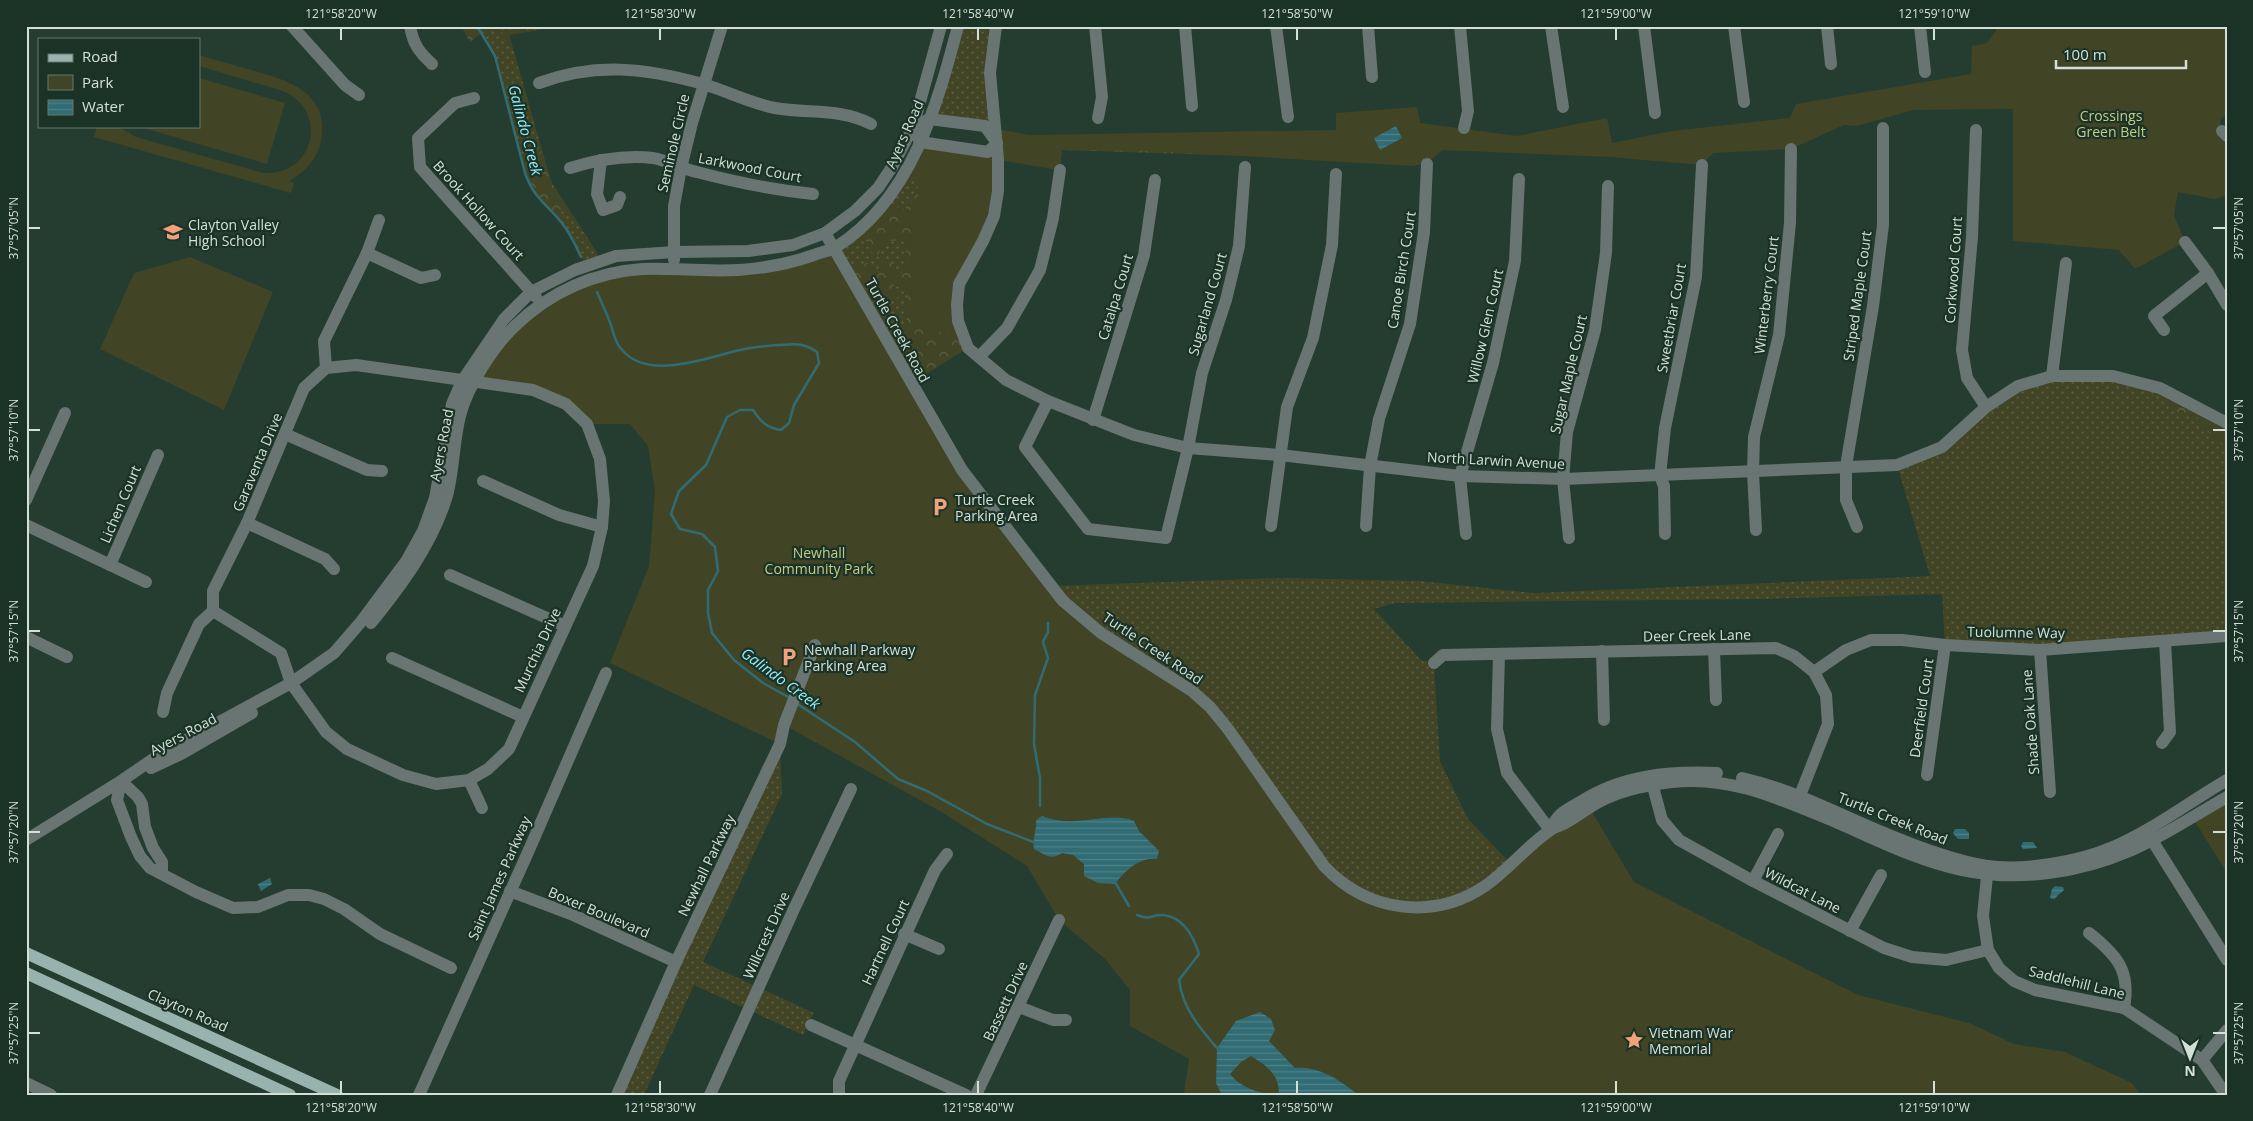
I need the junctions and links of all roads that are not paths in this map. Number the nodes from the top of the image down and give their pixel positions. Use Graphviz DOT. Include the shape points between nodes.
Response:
graph roads {
  1 [pos="292,26"];
  2 [pos="410,26"];
  3 [pos="722,26"];
  4 [pos="941,26"];
  5 [pos="958,26"];
  6 [pos="996,26"];
  7 [pos="1095,26"];
  8 [pos="1185,26"];
  9 [pos="1276,26"];
  10 [pos="1368,26"];
  11 [pos="1460,26"];
  12 [pos="1551,26"];
  13 [pos="1644,26"];
  14 [pos="1734,26"];
  15 [pos="1827,26"];
  16 [pos="1920,26"];
  17 [pos="432,64"];
  18 [pos="1832,64"];
  19 [pos="1925,72"];
  20 [pos="1372,77"];
  21 [pos="539,83"];
  22 [pos="703,84"];
  23 [pos="359,95"];
  24 [pos="474,98"];
  25 [pos="1744,102"];
  26 [pos="1192,106"];
  27 [pos="1563,107"];
  28 [pos="1655,113"];
  29 [pos="1288,117"];
  30 [pos="1098,118"];
  31 [pos="928,119"];
  32 [pos="871,124"];
  33 [pos="913,127"];
  34 [pos="1464,128"];
  35 [pos="1883,128"];
  36 [pos="1976,130"];
  37 [pos="920,142"];
  38 [pos="997,143"];
  39 [pos="1791,149"];
  40 [pos="601,160"];
  41 [pos="1427,164"];
  42 [pos="1702,165"];
  43 [pos="1245,167"];
  44 [pos="570,168"];
  45 [pos="681,168"];
  46 [pos="1060,170"];
  47 [pos="1336,174"];
  48 [pos="1519,179"];
  49 [pos="1155,180"];
  50 [pos="1608,186"];
  51 [pos="813,194"];
  52 [pos="620,197"];
  53 [pos="379,220"];
  54 [pos="825,233"];
  55 [pos="2185,242"];
  56 [pos="835,248"];
  57 [pos="674,252"];
  58 [pos="368,253"];
  59 [pos="2066,263"];
  60 [pos="674,269"];
  61 [pos="2208,273"];
  62 [pos="435,275"];
  63 [pos="531,292"];
  64 [pos="542,303"];
  65 [pos="2227,306"];
  66 [pos="2164,330"];
  67 [pos="978,357"];
  68 [pos="326,368"];
  69 [pos="2052,376"];
  70 [pos="462,381"];
  71 [pos="475,381"];
  72 [pos="1048,401"];
  73 [pos="1986,407"];
  74 [pos="65,413"];
  75 [pos="1093,420"];
  76 [pos="2227,423"];
  77 [pos="285,434"];
  78 [pos="1188,448"];
  79 [pos="158,455"];
  80 [pos="1280,455"];
  81 [pos="1370,466"];
  82 [pos="1846,466"];
  83 [pos="382,471"];
  84 [pos="1753,472"];
  85 [pos="1460,476"];
  86 [pos="1660,476"];
  87 [pos="1563,479"];
  88 [pos="483,481"];
  89 [pos="26,500"];
  90 [pos="248,523"];
  91 [pos="26,525"];
  92 [pos="1271,526"];
  93 [pos="1366,526"];
  94 [pos="602,527"];
  95 [pos="1857,527"];
  96 [pos="1756,530"];
  97 [pos="1466,534"];
  98 [pos="1665,534"];
  99 [pos="1569,538"];
  100 [pos="110,565"];
  101 [pos="334,569"];
  102 [pos="450,575"];
  103 [pos="146,582"];
  104 [pos="212,611"];
  105 [pos="565,626"];
  106 [pos="26,636"];
  107 [pos="2227,636"];
  108 [pos="2165,641"];
  109 [pos="815,645"];
  110 [pos="1945,645"];
  111 [pos="1714,650"];
  112 [pos="2040,650"];
  113 [pos="1602,651"];
  114 [pos="1499,654"];
  115 [pos="67,657"];
  116 [pos="392,658"];
  117 [pos="1434,663"];
  118 [pos="1814,672"];
  119 [pos="606,673"];
  120 [pos="294,686"];
  121 [pos="1716,700"];
  122 [pos="163,712"];
  123 [pos="523,717"];
  124 [pos="1604,720"];
  125 [pos="2162,743"];
  126 [pos="1927,775"];
  127 [pos="469,780"];
  128 [pos="1652,780"];
  129 [pos="2227,780"];
  130 [pos="121,781"];
  131 [pos="850,789"];
  132 [pos="2050,792"];
  133 [pos="2227,797"];
  134 [pos="1798,800"];
  135 [pos="482,808"];
  136 [pos="1550,830"];
  137 [pos="1778,834"];
  138 [pos="2150,834"];
  139 [pos="26,840"];
  140 [pos="947,854"];
  141 [pos="1987,870"];
  142 [pos="162,873"];
  143 [pos="1881,875"];
  144 [pos="1753,881"];
  145 [pos="510,891"];
  146 [pos="1059,920"];
  147 [pos="1850,931"];
  148 [pos="2089,933"];
  149 [pos="904,934"];
  150 [pos="939,949"];
  151 [pos="1988,950"];
  152 [pos="26,953"];
  153 [pos="2227,960"];
  154 [pos="676,962"];
  155 [pos="451,968"];
  156 [pos="26,973"];
  157 [pos="1019,1007"];
  158 [pos="2124,1008"];
  159 [pos="1066,1020"];
  160 [pos="810,1025"];
  161 [pos="2227,1030"];
  162 [pos="855,1045"];
  163 [pos="2202,1060"];
  164 [pos="26,1083"];
  165 [pos="51,1095"];
  166 [pos="290,1095"];
  167 [pos="337,1095"];
  168 [pos="419,1095"];
  169 [pos="617,1095"];
  170 [pos="710,1095"];
  171 [pos="839,1095"];
  172 [pos="966,1095"];
  173 [pos="976,1095"];
  174 [pos="2226,1095"];
  1 -- 23 [label="street" via="345,85"];
  2 -- 17 [label="street" via="417,51"];
  3 -- 22 [label="street, Seminole Circle"];
  4 -- 33 [label="street, Ayers Road"];
  5 -- 31 [label="street, Ayers Road"];
  6 -- 38 [label="street, North Larwin Avenue" via="990,73"];
  7 -- 30 [label="street" via="1102,97"];
  8 -- 26 [label="street"];
  9 -- 29 [label="street"];
  10 -- 20 [label="street"];
  11 -- 34 [label="street" via="1468,111"];
  12 -- 27 [label="street"];
  13 -- 28 [label="street"];
  14 -- 25 [label="street"];
  15 -- 18 [label="street"];
  16 -- 19 [label="street"];
  21 -- 22 [label="street" via="583,71 632,69"];
  22 -- 32 [label="street" via="774,108 847,114"];
  22 -- 45 [label="street, Seminole Circle"];
  24 -- 63 [label="street, Brook Hollow Court" via="455,103 418,138 420,167"];
  31 -- 33 [label="street"];
  31 -- 37 [label="street, Ayers Road"];
  31 -- 38 [label="street" via="985,126"];
  33 -- 37 [label="street"];
  33 -- 54 [label="street, Ayers Road" via="878,188 855,211"];
  35 -- 82 [label="street, Striped Maple Court" via="1883,226"];
  36 -- 73 [label="street, Corkwood Court" via="1972,237 1962,350 1968,378"];
  37 -- 38 [label="street" via="988,152"];
  37 -- 56 [label="street, Ayers Road" via="906,173 883,203"];
  38 -- 67 [label="street, North Larwin Avenue" via="998,192 994,216 959,284 957,305 958,321 968,348"];
  39 -- 84 [label="street, Winterberry Court" via="1790,223 1779,335 1754,437"];
  40 -- 44 [label="street, Larkwood Court"];
  40 -- 45 [label="street, Larkwood Court" via="654,158"];
  40 -- 52 [label="street" via="597,194 604,210 617,205"];
  41 -- 81 [label="street, Canoe Birch Court" via="1424,232 1410,324 1380,419"];
  42 -- 86 [label="street, Sweetbriar Court" via="1696,277 1665,428"];
  43 -- 78 [label="street, Sugarland Court" via="1239,246 1226,300 1202,373"];
  45 -- 51 [label="street, Larkwood Court" via="776,190"];
  45 -- 57 [label="street, Seminole Circle" via="674,206"];
  46 -- 67 [label="street" via="1053,218 1040,270 1007,328"];
  47 -- 80 [label="street" via="1332,245 1313,338 1287,407"];
  48 -- 85 [label="street, Willow Glen Court" via="1515,261 1494,363"];
  49 -- 75 [label="street, Catalpa Court" via="1144,255"];
  50 -- 87 [label="street, Sugar Maple Court" via="1606,253 1595,330 1567,432"];
  53 -- 58 [label="street"];
  54 -- 56 [label="street, Turtle Creek Road"];
  54 -- 57 [label="street, Ayers Road" via="793,246"];
  55 -- 61 [label="street"];
  56 -- 60 [label="street, Ayers Road" via="770,268 738,271"];
  56 -- 136 [label="street, Turtle Creek Road" via="962,470 1063,601 1100,633 1192,691 1210,707 1333,876 1381,904 1418,908 1453,903 1488,884"];
  57 -- 60 [label="street, Seminole Circle"];
  57 -- 63 [label="street, Ayers Road" via="616,256 575,270"];
  58 -- 62 [label="street" via="421,278"];
  58 -- 68 [label="street" via="324,341"];
  59 -- 69 [label="street"];
  60 -- 64 [label="street, Ayers Road" via="641,269 610,275 573,286"];
  61 -- 65 [label="street"];
  61 -- 66 [label="street" via="2154,316"];
  63 -- 64 [label="street, Brook Hollow Court"];
  63 -- 70 [label="street, Ayers Road" via="504,319"];
  64 -- 71 [label="street, Ayers Road" via="514,326"];
  67 -- 72 [label="street, North Larwin Avenue" via="1006,380"];
  68 -- 70 [label="street" via="356,365"];
  68 -- 77 [label="street, Garaventa Drive" via="304,388"];
  69 -- 73 [label="street, North Larwin Avenue" via="2018,386"];
  69 -- 76 [label="street, North Larwin Avenue" via="2113,376 2160,388"];
  70 -- 71 [label="street"];
  70 -- 120 [label="street, Ayers Road" via="452,404 435,498 407,560 334,653"];
  71 -- 94 [label="street, Murchia Drive" via="533,390 566,404 587,424 600,459 604,501"];
  71 -- 120 [label="street, Ayers Road" via="460,414 446,498 429,539 400,587 370,624 336,659"];
  72 -- 75 [label="street, North Larwin Avenue"];
  72 -- 78 [label="street, Sugarland Court" via="1025,447 1088,529 1166,538"];
  73 -- 82 [label="street, North Larwin Avenue" via="1942,447 1897,465"];
  74 -- 89 [label="street"];
  75 -- 78 [label="street, North Larwin Avenue" via="1134,435"];
  77 -- 83 [label="street" via="367,470"];
  77 -- 90 [label="street, Garaventa Drive"];
  78 -- 80 [label="street, North Larwin Avenue"];
  79 -- 100 [label="street, Lichen Court"];
  80 -- 81 [label="street, North Larwin Avenue"];
  80 -- 92 [label="street"];
  81 -- 85 [label="street, North Larwin Avenue"];
  81 -- 93 [label="street, Canoe Birch Court"];
  82 -- 84 [label="street, North Larwin Avenue"];
  82 -- 95 [label="street, Striped Maple Court" via="1846,500"];
  84 -- 86 [label="street, North Larwin Avenue"];
  84 -- 96 [label="street, Winterberry Court"];
  85 -- 87 [label="street, North Larwin Avenue"];
  85 -- 97 [label="street"];
  86 -- 87 [label="street, North Larwin Avenue"];
  86 -- 98 [label="street, Sweetbriar Court" via="1664,486"];
  87 -- 99 [label="street, Sugar Maple Court"];
  88 -- 94 [label="street" via="559,515"];
  90 -- 101 [label="street" via="325,559"];
  90 -- 104 [label="street, Garaventa Drive" via="213,591"];
  91 -- 100 [label="street"];
  94 -- 105 [label="street, Murchia Drive" via="593,566"];
  100 -- 103 [label="street"];
  102 -- 105 [label="street"];
  104 -- 120 [label="street" via="281,653"];
  104 -- 122 [label="street" via="200,624 167,693"];
  105 -- 123 [label="street, Murchia Drive"];
  106 -- 115 [label="street"];
  107 -- 108 [label="street, Tuolumne Way"];
  108 -- 112 [label="street, Tuolumne Way"];
  108 -- 125 [label="street" via="2170,732"];
  109 -- 154 [label="street, Newhall Parkway" via="780,744"];
  110 -- 112 [label="street, Tuolumne Way"];
  110 -- 118 [label="street, Tuolumne Way" via="1872,640 1846,650"];
  110 -- 126 [label="street, Deerfield Court"];
  111 -- 113 [label="street, Deer Creek Lane"];
  111 -- 118 [label="street, Deer Creek Lane" via="1776,648 1794,656"];
  111 -- 121 [label="street"];
  112 -- 132 [label="street, Shade Oak Lane"];
  113 -- 114 [label="street, Deer Creek Lane"];
  113 -- 124 [label="street"];
  114 -- 117 [label="street, Deer Creek Lane" via="1443,655"];
  114 -- 136 [label="street" via="1497,728 1507,773"];
  116 -- 123 [label="street"];
  118 -- 134 [label="street, Deer Creek Lane" via="1826,695 1828,724"];
  119 -- 145 [label="street, Saint James Parkway"];
  120 -- 127 [label="street, Murchia Drive" via="326,732 347,749 402,775 436,784"];
  120 -- 130 [label="street, Ayers Road" via="181,754"];
  123 -- 127 [label="street, Murchia Drive" via="509,749 488,769"];
  127 -- 135 [label="street"];
  128 -- 134 [label="street, Turtle Creek Road" via="1725,782"];
  128 -- 136 [label="street, Turtle Creek Road" via="1607,798"];
  128 -- 144 [label="street, Wildcat Lane" via="1662,820 1679,840"];
  129 -- 138 [label="street, Turtle Creek Road"];
  130 -- 139 [label="street, Ayers Road"];
  130 -- 142 [label="street" via="142,804 145,827 162,862"];
  130 -- 142 [label="street" via="116,800 131,837 150,868"];
  131 -- 170 [label="street, Willcrest Drive"];
  133 -- 138 [label="street, Turtle Creek Road"];
  134 -- 141 [label="street, Turtle Creek Road" via="1931,862 1962,870"];
  137 -- 144 [label="street"];
  138 -- 141 [label="street, Turtle Creek Road" via="2076,859"];
  138 -- 153 [label="street"];
  140 -- 149 [label="street, Hartnell Court" via="935,870"];
  141 -- 151 [label="street, Saddlehill Lane" via="1983,916"];
  142 -- 155 [label="street" via="233,908 258,907 288,894 309,894 344,909 380,934"];
  143 -- 147 [label="street"];
  144 -- 147 [label="street, Wildcat Lane"];
  145 -- 154 [label="street, Boxer Boulevard" via="573,915"];
  145 -- 168 [label="street, Saint James Parkway"];
  146 -- 157 [label="street, Bassett Drive"];
  147 -- 151 [label="street, Wildcat Lane" via="1884,948 1912,957 1946,960"];
  148 -- 158 [label="street" via="2109,948 2125,972 2128,990"];
  149 -- 150 [label="street"];
  149 -- 162 [label="street, Hartnell Court"];
  151 -- 158 [label="street, Saddlehill Lane" via="1998,968 2014,981 2035,990"];
  152 -- 167 [label="main road, Clayton Road"];
  154 -- 169 [label="street, Newhall Parkway"];
  156 -- 166 [label="main road"];
  157 -- 159 [label="street" via="1053,1020"];
  157 -- 173 [label="street, Bassett Drive"];
  158 -- 163 [label="street, Saddlehill Lane"];
  160 -- 162 [label="street"];
  161 -- 163 [label="street"];
  162 -- 171 [label="street, Hartnell Court" via="839,1081"];
  162 -- 172 [label="street"];
  163 -- 174 [label="street, Saddlehill Lane"];
  164 -- 165 [label="street"];
}
